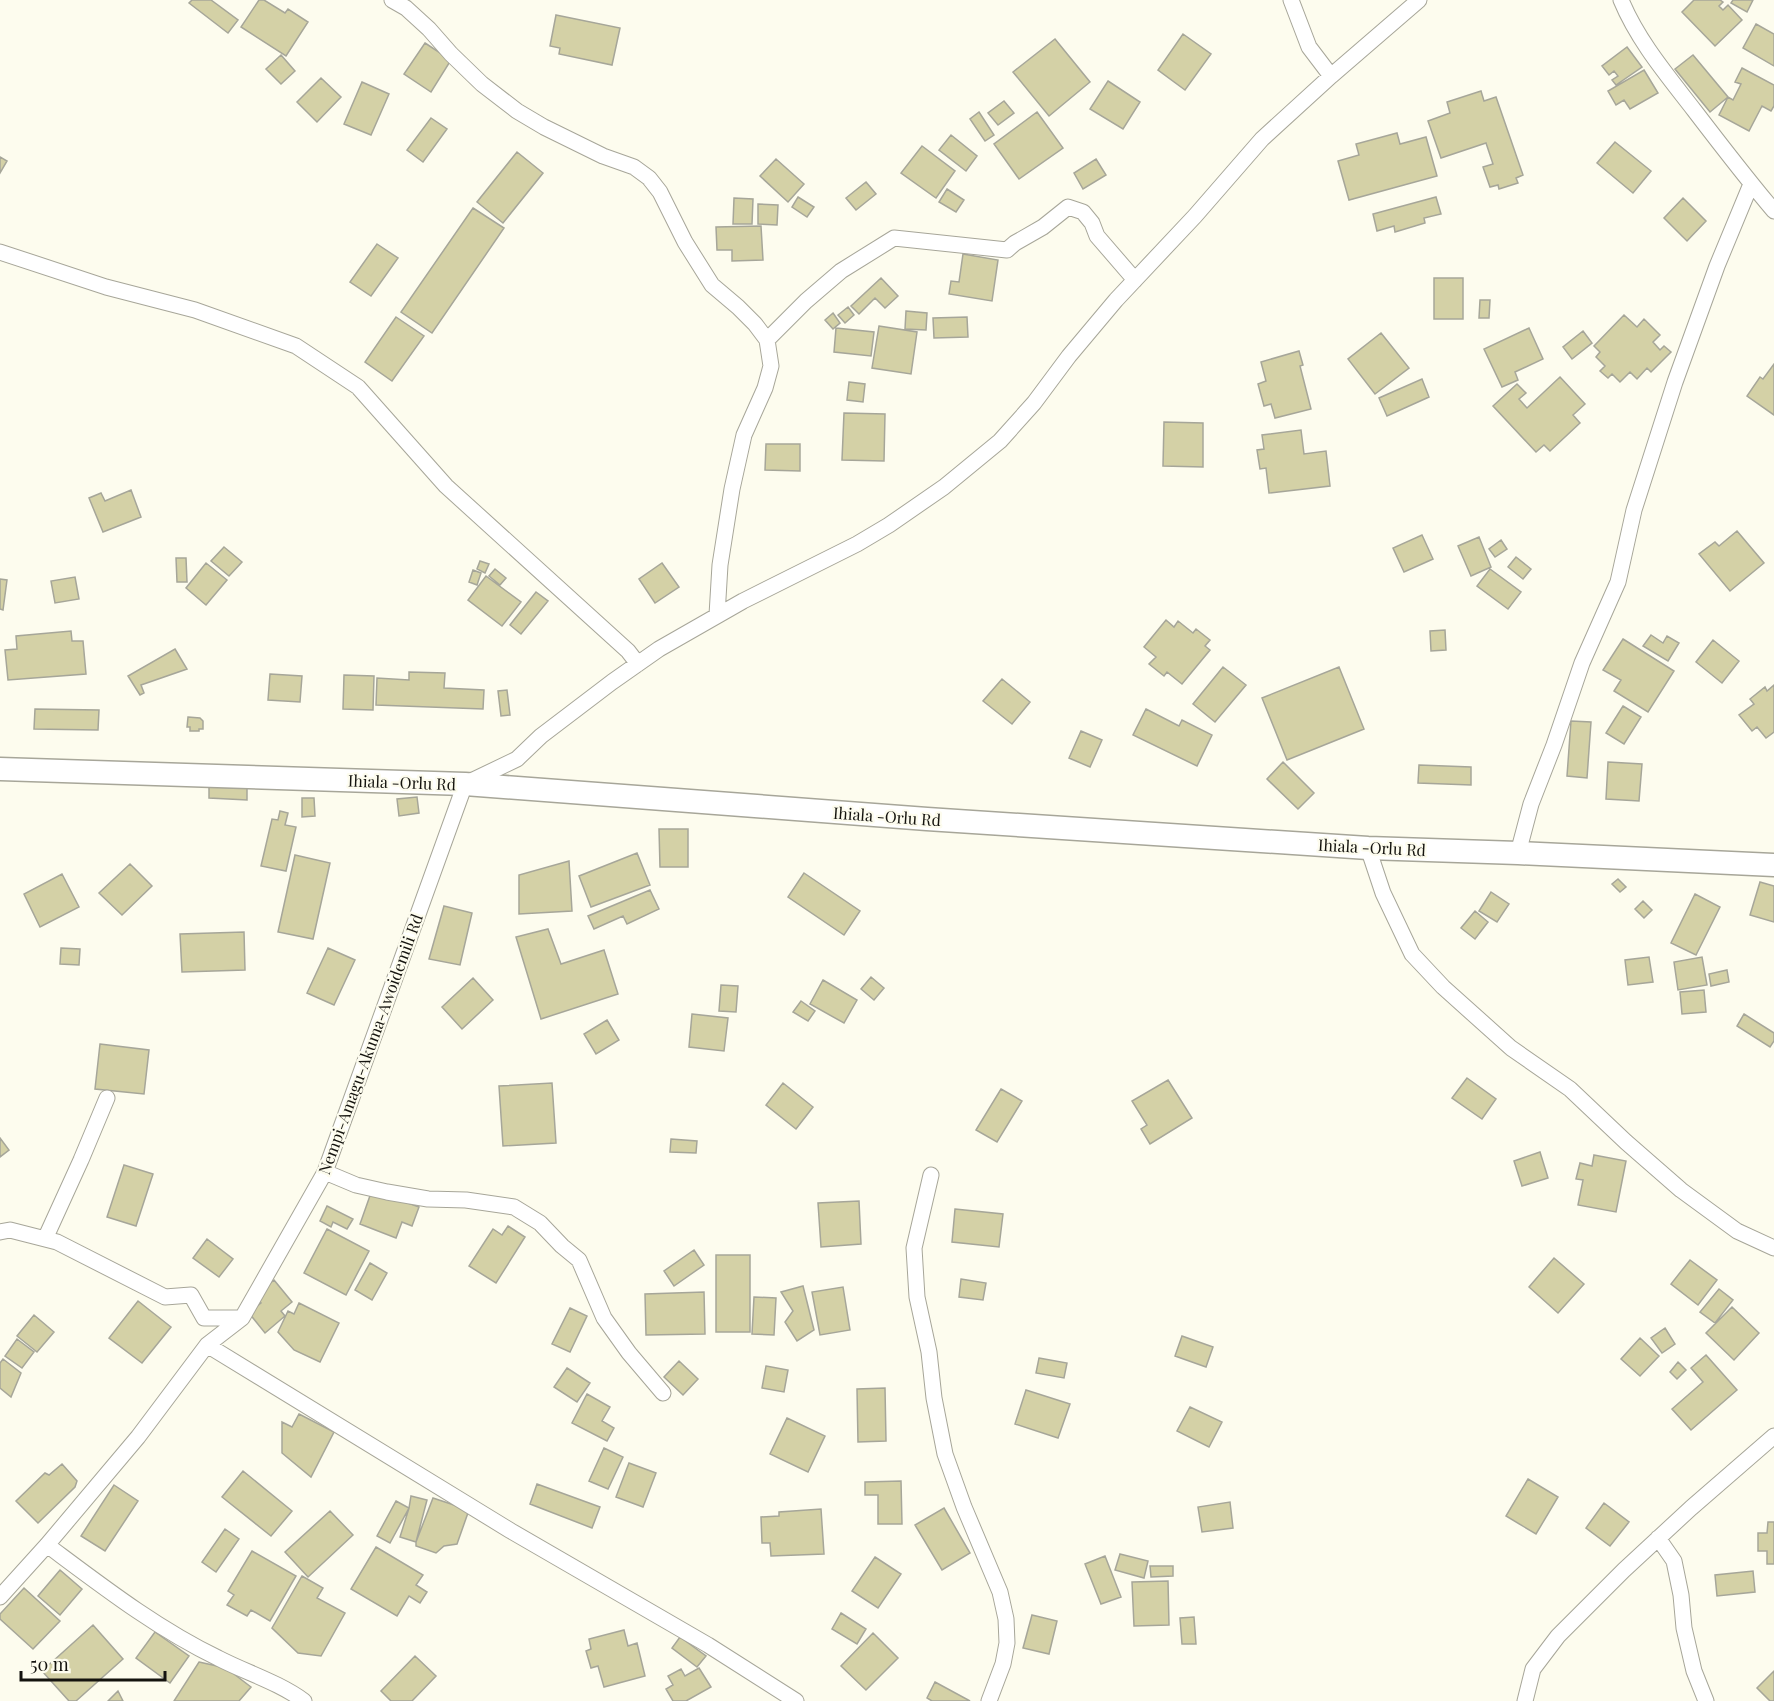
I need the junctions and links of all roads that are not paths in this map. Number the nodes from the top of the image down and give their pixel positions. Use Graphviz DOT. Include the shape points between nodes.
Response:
graph roads {
  1 [pos="392,0"];
  2 [pos="1291,0"];
  3 [pos="1419,0"];
  4 [pos="1621,0"];
  5 [pos="1331,76"];
  6 [pos="1751,184"];
  7 [pos="1774,211"];
  8 [pos="0,252"];
  9 [pos="1136,280"];
  10 [pos="767,340"];
  11 [pos="717,615"];
  12 [pos="638,664"];
  13 [pos="0,769"];
  14 [pos="465,784"];
  15 [pos="1368,848"];
  16 [pos="1518,853"];
  17 [pos="1774,865"];
  18 [pos="107,1098"];
  19 [pos="325,1172"];
  20 [pos="931,1175"];
  21 [pos="0,1232"];
  22 [pos="45,1239"];
  23 [pos="1774,1248"];
  24 [pos="242,1318"];
  25 [pos="207,1345"];
  26 [pos="663,1393"];
  27 [pos="1774,1436"];
  28 [pos="1658,1538"];
  29 [pos="47,1545"];
  30 [pos="0,1596"];
  31 [pos="304,1701"];
  32 [pos="796,1701"];
  33 [pos="989,1701"];
  34 [pos="1525,1701"];
  35 [pos="1706,1701"];
  1 -- 10 [label="street" via="406,8 482,84 517,111 603,156 634,167 649,178 712,285"];
  2 -- 5 [label="street" via="1309,47"];
  3 -- 5 [label="street"];
  4 -- 6 [label="street" via="1651,55"];
  5 -- 9 [label="street" via="1262,139"];
  6 -- 7 [label="street"];
  6 -- 16 [label="street" via="1675,382 1634,510 1618,582 1582,663"];
  8 -- 12 [label="street" via="106,287 195,310 296,346 358,387 446,486"];
  9 -- 10 [label="street" via="1097,236 1083,212 1068,207 1007,250 894,238 841,271"];
  9 -- 11 [label="street" via="1000,441 944,487 858,544"];
  10 -- 11 [label="street" via="771,366 741,446 720,565"];
  11 -- 12 [label="street"];
  12 -- 14 [label="street" via="541,736 517,759"];
  13 -- 14 [label="main road, Ihiala -Orlu Rd"];
  14 -- 15 [label="main road, Ihiala -Orlu Rd"];
  14 -- 19 [label="street, Nempi-Amagu-Akuma-Awoidemili Rd"];
  15 -- 16 [label="main road, Ihiala -Orlu Rd"];
  15 -- 23 [label="street" via="1387,902 1412,954 1443,987 1511,1048 1570,1089 1681,1190 1737,1231"];
  16 -- 17 [label="main road, Ihiala -Orlu Rd"];
  18 -- 22 [label="street"];
  19 -- 24 [label="street, Nempi-Amagu-Akuma-Awoidemili Rd"];
  19 -- 26 [label="street" via="387,1192 514,1207 540,1223 579,1260 604,1318"];
  20 -- 33 [label="street" via="914,1248 917,1297 945,1454 1000,1593 1006,1619 1003,1664"];
  21 -- 22 [label="street" via="10,1230"];
  22 -- 24 [label="street" via="165,1297 191,1295 204,1318"];
  24 -- 25 [label="street, Nempi-Amagu-Akuma-Awoidemili Rd"];
  25 -- 29 [label="street, Nempi-Amagu-Akuma-Awoidemili Rd" via="138,1437"];
  25 -- 32 [label="street"];
  27 -- 28 [label="street"];
  28 -- 34 [label="street" via="1558,1636 1533,1669"];
  28 -- 35 [label="street" via="1674,1562 1684,1628"];
  29 -- 30 [label="street, Nempi-Amagu-Akuma-Awoidemili Rd"];
  29 -- 31 [label="street" via="141,1615"];
}
